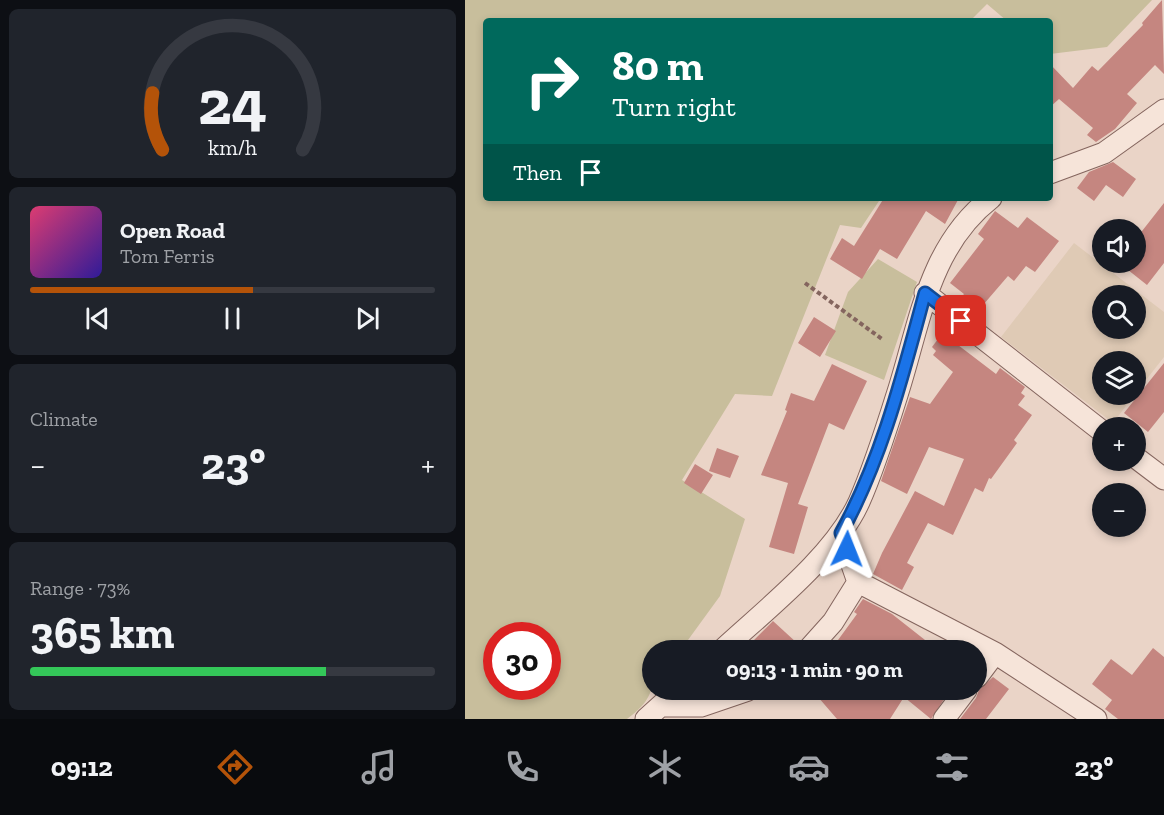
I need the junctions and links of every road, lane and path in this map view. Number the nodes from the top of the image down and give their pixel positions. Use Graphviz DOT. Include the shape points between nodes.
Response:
graph roads {
  1 [pos="1159,124"];
  2 [pos="1053,172"];
  3 [pos="987,201"];
  4 [pos="805,283"];
  5 [pos="925,293"];
  6 [pos="882,339"];
  7 [pos="1092,423"];
  8 [pos="1146,466"];
  9 [pos="1164,479"];
  10 [pos="841,533"];
  11 [pos="858,582"];
  12 [pos="733,640"];
  13 [pos="817,640"];
  14 [pos="995,653"];
  15 [pos="987,664"];
  16 [pos="667,700"];
  17 [pos="719,700"];
  18 [pos="958,700"];
  19 [pos="654,712"];
  20 [pos="944,719"];
  21 [pos="1096,719"];
  1 -- 2 [label="street" via="1104,153"];
  3 -- 5 [label="street" via="955,237"];
  4 -- 6 [label="path"];
  5 -- 7 [label="street"];
  5 -- 10 [label="street" via="897,395 858,502"];
  8 -- 9 [label="street"];
  10 -- 11 [label="street"];
  10 -- 12 [label="street"];
  11 -- 13 [label="street"];
  11 -- 14 [label="street"];
  14 -- 15 [label="street"];
  14 -- 21 [label="street"];
  16 -- 19 [label="street"];
  17 -- 19 [label="street"];
  18 -- 20 [label="street"];
}
